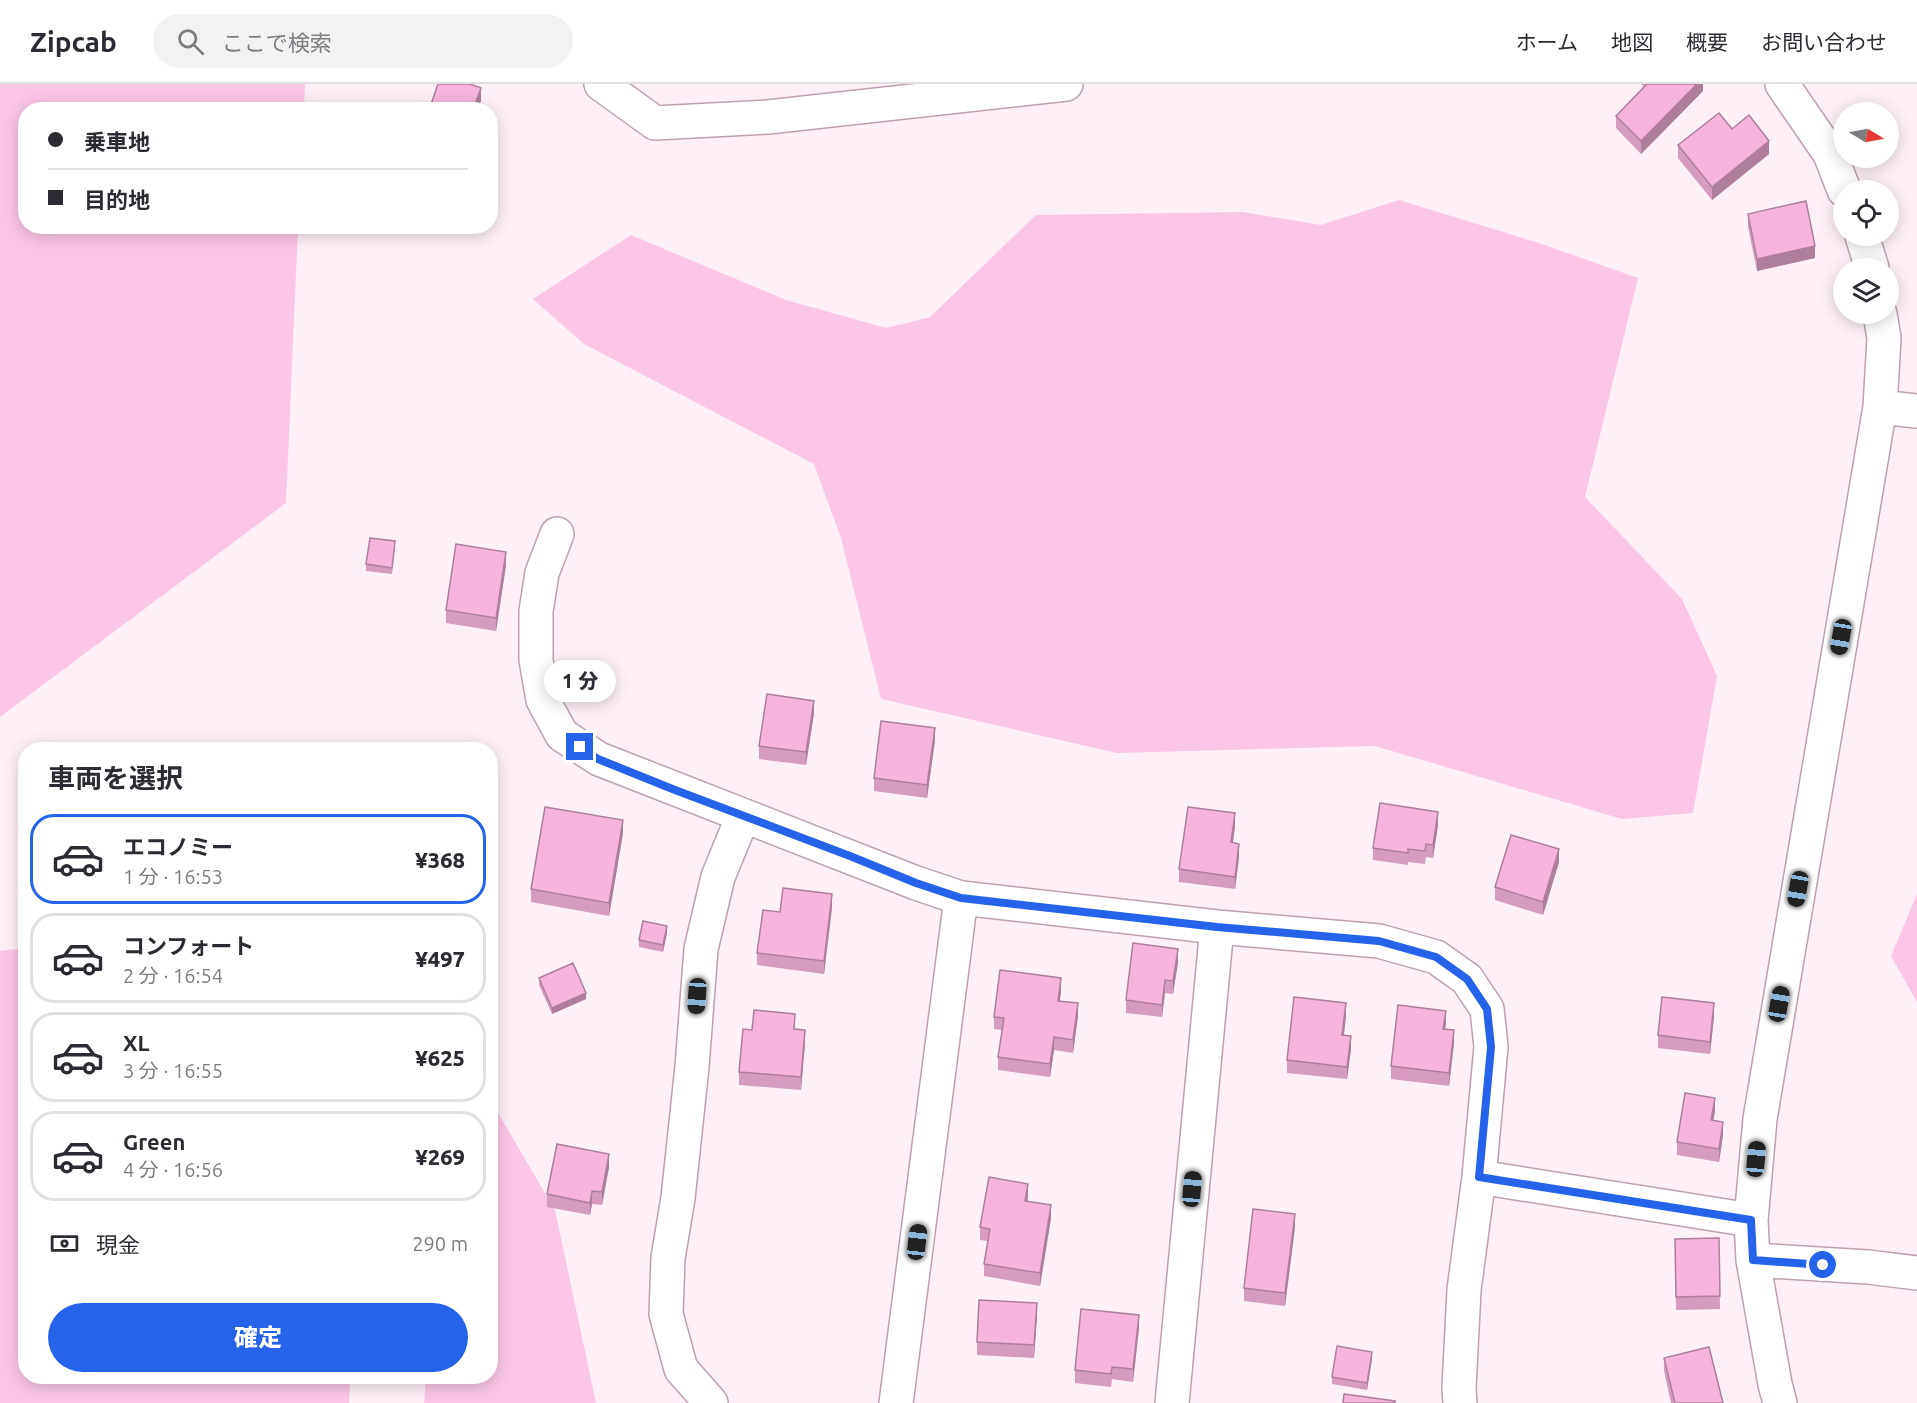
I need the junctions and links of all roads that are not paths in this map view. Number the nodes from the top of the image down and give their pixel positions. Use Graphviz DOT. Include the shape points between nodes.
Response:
graph roads {
  1 [pos="601,84"];
  2 [pos="1066,84"];
  3 [pos="1782,84"];
  4 [pos="1840,180"];
  5 [pos="1882,324"];
  6 [pos="1880,407"];
  7 [pos="1917,411"];
  8 [pos="557,534"];
  9 [pos="743,816"];
  10 [pos="961,898"];
  11 [pos="1217,927"];
  12 [pos="1479,1177"];
  13 [pos="1751,1220"];
  14 [pos="1753,1260"];
  15 [pos="1917,1273"];
  16 [pos="711,1403"];
  17 [pos="896,1403"];
  18 [pos="1172,1403"];
  19 [pos="1460,1403"];
  20 [pos="1780,1403"];
  1 -- 2 [label="street" via="655,123 768,117"];
  3 -- 4 [label="street" via="1830,154"];
  5 -- 6 [label="street"];
  6 -- 7 [label="street"];
  6 -- 13 [label="street" via="1760,1119"];
  8 -- 9 [label="street" via="542,573 536,611 536,660 543,700 562,735 598,759"];
  9 -- 10 [label="street"];
  9 -- 16 [label="street" via="718,877 701,949 678,1198 668,1258 666,1314 681,1369"];
  10 -- 11 [label="street"];
  10 -- 17 [label="street"];
  11 -- 12 [label="street" via="1379,941 1436,957 1467,979 1487,1009 1491,1047"];
  11 -- 18 [label="street"];
  12 -- 13 [label="street"];
  12 -- 19 [label="street" via="1464,1290"];
  13 -- 14 [label="street"];
  14 -- 15 [label="street"];
  14 -- 20 [label="street"];
}
